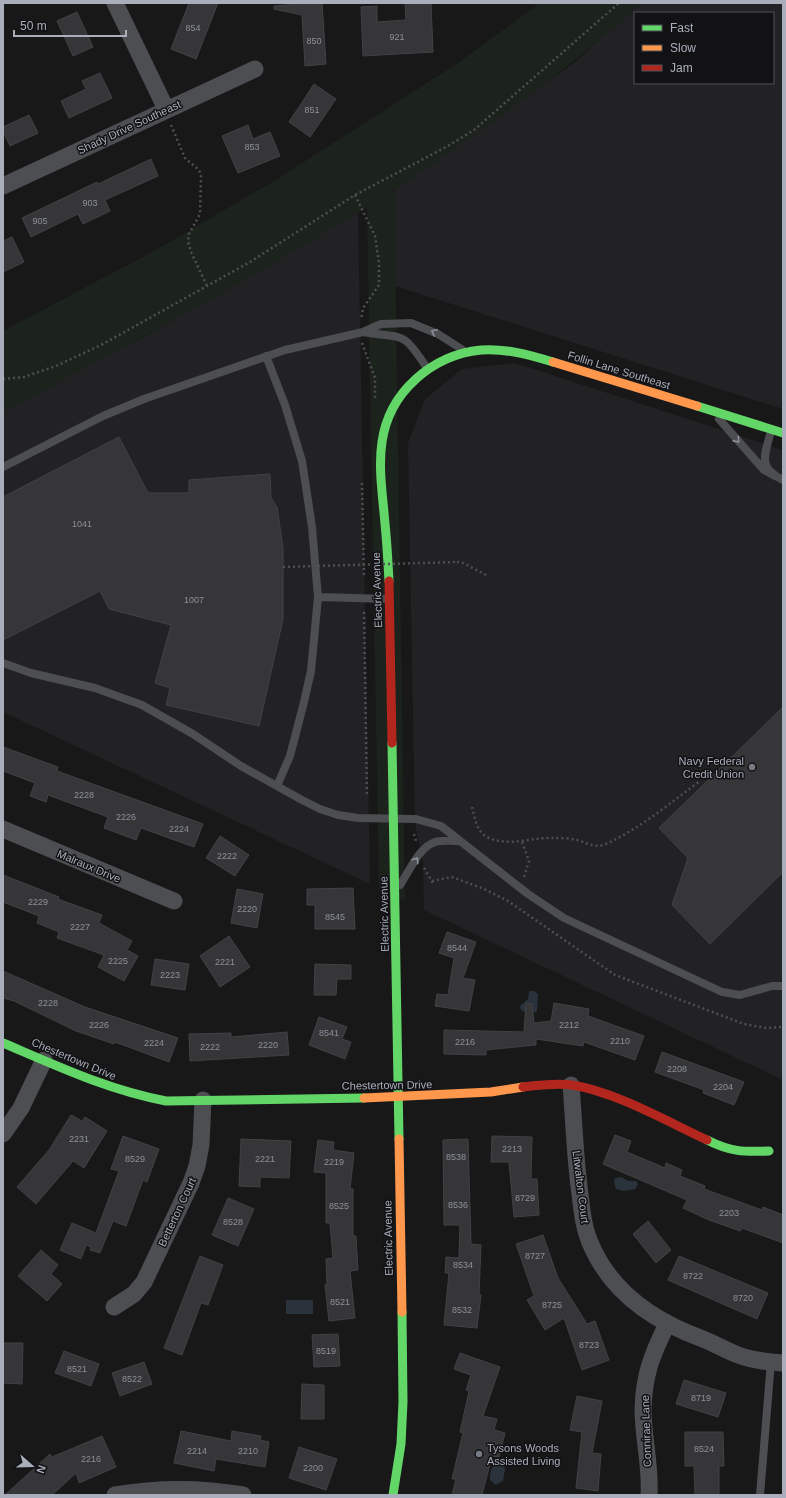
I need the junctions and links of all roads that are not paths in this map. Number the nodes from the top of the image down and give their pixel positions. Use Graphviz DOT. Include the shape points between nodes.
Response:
graph roads {
  1 [pos="115,3"];
  2 [pos="255,69"];
  3 [pos="164,110"];
  4 [pos="3,186"];
  5 [pos="362,328"];
  6 [pos="467,352"];
  7 [pos="266,356"];
  8 [pos="446,359"];
  9 [pos="427,369"];
  10 [pos="712,410"];
  11 [pos="772,430"];
  12 [pos="783,433"];
  13 [pos="3,467"];
  14 [pos="775,476"];
  15 [pos="783,480"];
  16 [pos="318,597"];
  17 [pos="390,599"];
  18 [pos="3,664"];
  19 [pos="277,786"];
  20 [pos="394,818"];
  21 [pos="3,829"];
  22 [pos="460,841"];
  23 [pos="395,893"];
  24 [pos="174,901"];
  25 [pos="783,986"];
  26 [pos="3,1043"];
  27 [pos="44,1060"];
  28 [pos="571,1085"];
  29 [pos="398,1098"];
  30 [pos="203,1100"];
  31 [pos="3,1134"];
  32 [pos="769,1151"];
  33 [pos="114,1307"];
  34 [pos="667,1324"];
  35 [pos="777,1363"];
  36 [pos="115,1495"];
  37 [pos="243,1495"];
  38 [pos="393,1495"];
  39 [pos="649,1495"];
  40 [pos="760,1495"];
  1 -- 3 [label="street"];
  2 -- 3 [label="street, Shady Drive Southeast"];
  3 -- 4 [label="street, Shady Drive Southeast"];
  6 -- 5 [label="lane, one-way" via="444,337 411,323"];
  5 -- 7 [label="lane"];
  5 -- 9 [label="lane" via="407,340"];
  6 -- 8 [label="street, Follin Lane Southeast"];
  6 -- 10 [label="street, Follin Lane Southeast" via="503,350 530,355"];
  7 -- 13 [label="lane" via="103,416"];
  7 -- 16 [label="lane" via="285,405 302,461 312,527"];
  8 -- 9 [label="street, Electric Avenue"];
  9 -- 17 [label="street, Electric Avenue" via="404,391 392,408 382,441 382,498"];
  10 -- 11 [label="street, Follin Lane Southeast"];
  10 -- 14 [label="lane, one-way" via="764,470"];
  11 -- 12 [label="street, Follin Lane Southeast"];
  11 -- 14 [label="lane" via="764,457 765,466"];
  14 -- 15 [label="lane"];
  16 -- 17 [label="lane"];
  16 -- 19 [label="lane" via="311,671 290,756"];
  17 -- 20 [label="street, Electric Avenue"];
  18 -- 19 [label="lane" via="95,688 142,705"];
  19 -- 20 [label="lane" via="338,815"];
  20 -- 22 [label="lane" via="430,822 441,826"];
  20 -- 23 [label="street, Electric Avenue"];
  21 -- 24 [label="street, Malraux Drive"];
  23 -- 22 [label="lane, one-way" via="423,850 436,842"];
  22 -- 25 [label="lane" via="517,887 564,918 722,992 740,995 772,986"];
  23 -- 29 [label="street, Electric Avenue"];
  26 -- 27 [label="street, Chestertown Drive"];
  27 -- 30 [label="street, Chestertown Drive" via="117,1090 144,1098 166,1101"];
  27 -- 31 [label="street" via="21,1108"];
  28 -- 29 [label="street, Chestertown Drive" via="540,1084 491,1092"];
  28 -- 32 [label="street, Chestertown Drive" via="614,1097 723,1148 740,1152"];
  28 -- 34 [label="street, Litwalton Court" via="583,1219 591,1246 605,1270 622,1291 643,1309"];
  29 -- 30 [label="street, Chestertown Drive"];
  29 -- 38 [label="street, Electric Avenue" via="403,1402 401,1444"];
  30 -- 33 [label="street, Betterton Court" via="201,1145 191,1183 144,1282 134,1294"];
  34 -- 35 [label="street, Litwalton Court" via="740,1356"];
  34 -- 39 [label="street, Connirae Lane" via="651,1358 645,1384 643,1410"];
  35 -- 40 [label="lane"];
  36 -- 37 [label="street" via="173,1490"];
}
